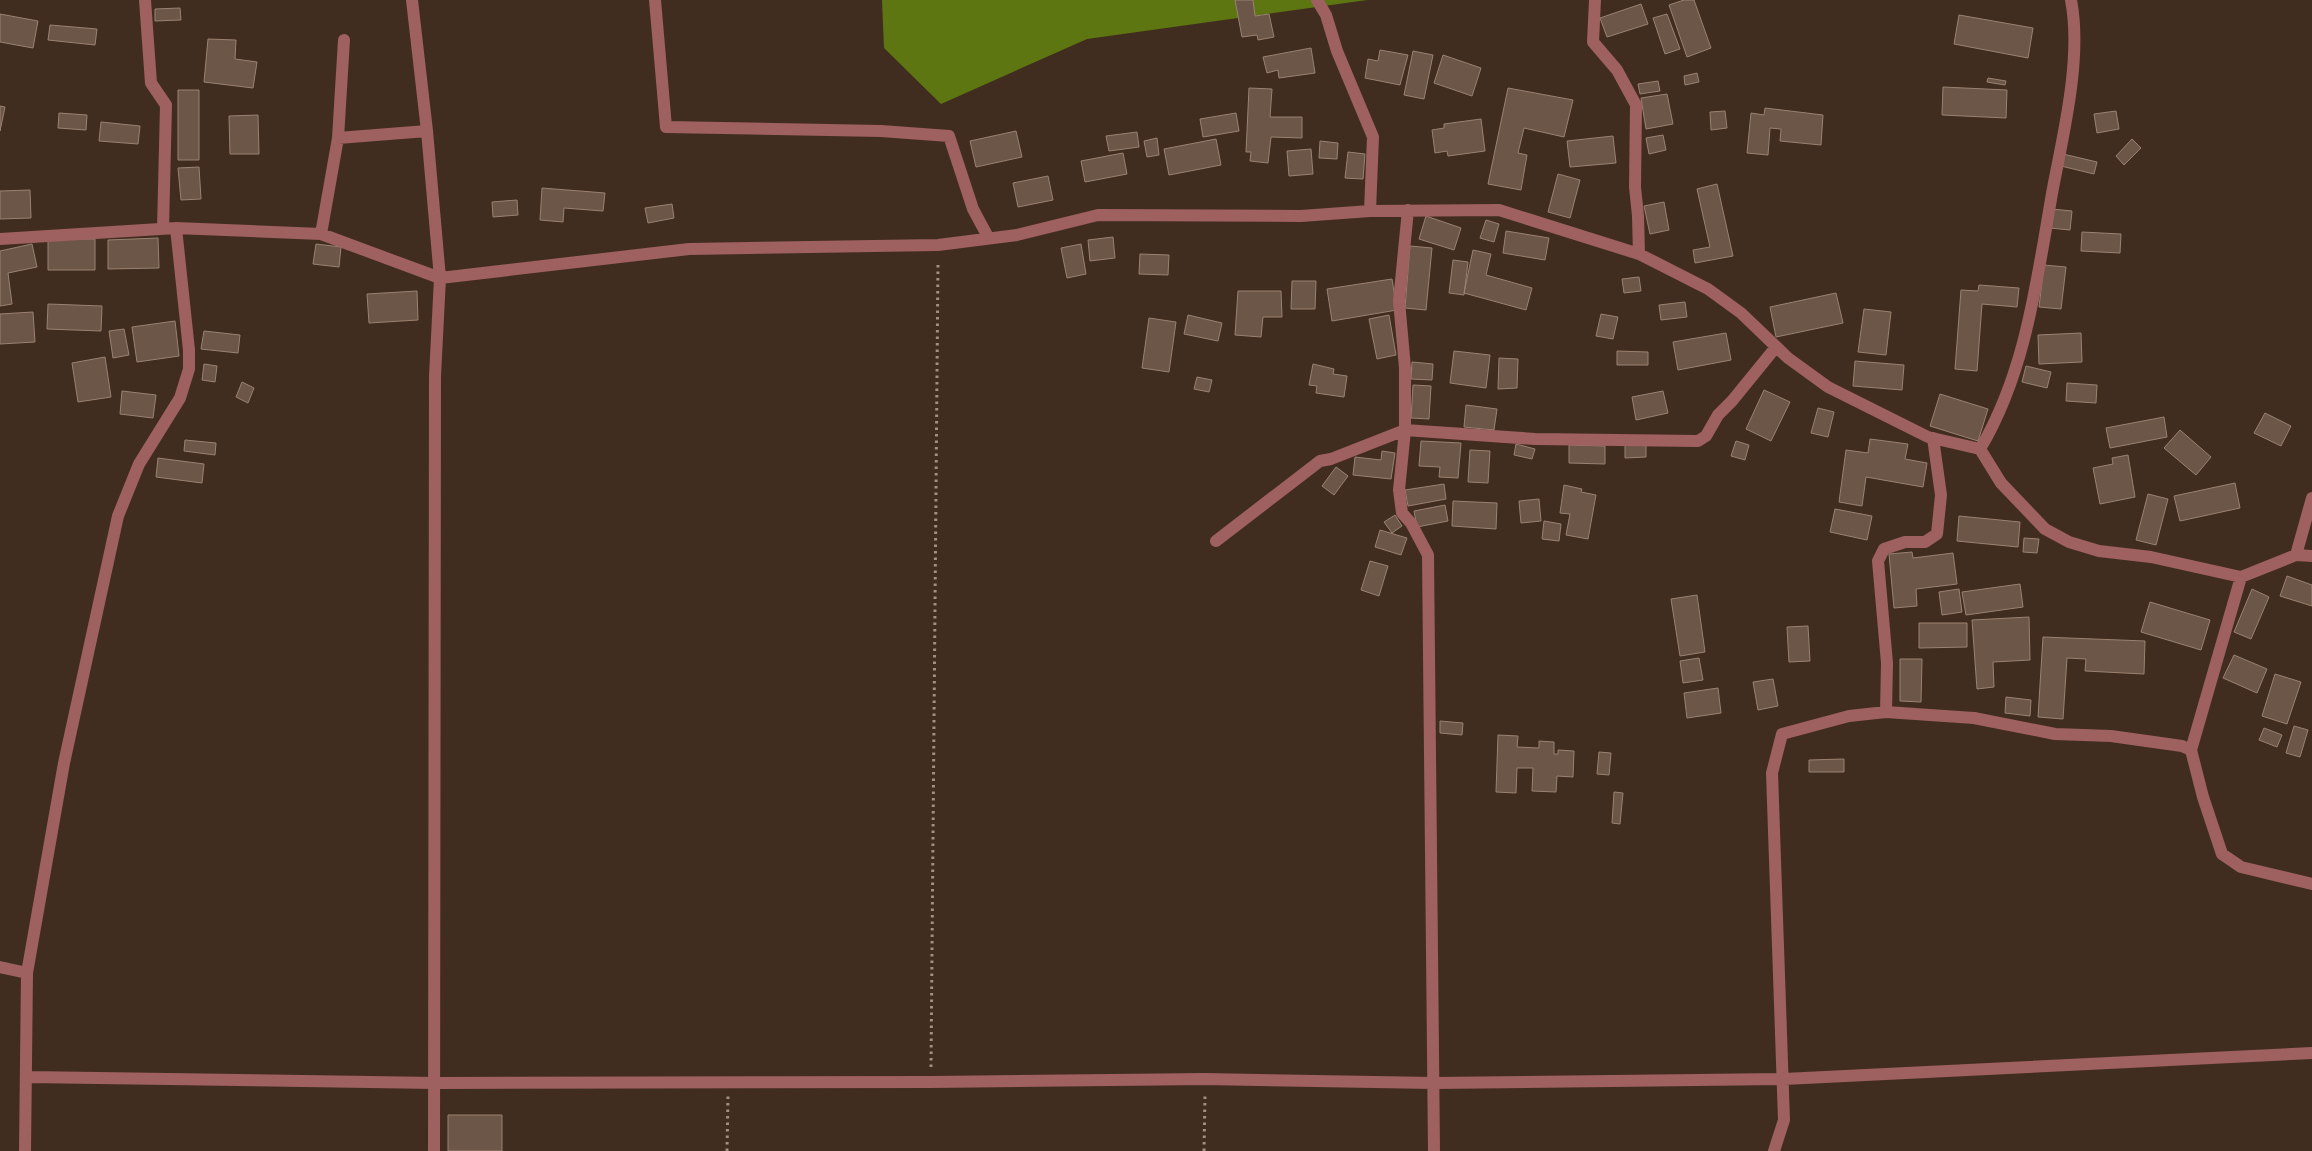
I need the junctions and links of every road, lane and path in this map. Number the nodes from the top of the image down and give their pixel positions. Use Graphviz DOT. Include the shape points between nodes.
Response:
graph roads {
  1 [pos="145,0"];
  2 [pos="412,0"];
  3 [pos="655,0"];
  4 [pos="1317,0"];
  5 [pos="1595,0"];
  6 [pos="2071,0"];
  7 [pos="344,40"];
  8 [pos="427,132"];
  9 [pos="338,138"];
  10 [pos="1408,210"];
  11 [pos="1370,211"];
  12 [pos="170,228"];
  13 [pos="321,234"];
  14 [pos="988,237"];
  15 [pos="0,239"];
  16 [pos="938,245"];
  17 [pos="1638,254"];
  18 [pos="440,278"];
  19 [pos="1776,347"];
  20 [pos="1405,430"];
  21 [pos="1933,438"];
  22 [pos="1980,449"];
  23 [pos="2312,498"];
  24 [pos="1216,541"];
  25 [pos="2296,555"];
  26 [pos="2312,556"];
  27 [pos="2241,577"];
  28 [pos="1886,712"];
  29 [pos="2192,750"];
  30 [pos="2312,884"];
  31 [pos="0,967"];
  32 [pos="27,973"];
  33 [pos="2312,1053"];
  34 [pos="27,1076"];
  35 [pos="1205,1079"];
  36 [pos="1784,1079"];
  37 [pos="931,1082"];
  38 [pos="435,1083"];
  39 [pos="728,1083"];
  40 [pos="1434,1083"];
  41 [pos="25,1151"];
  42 [pos="434,1151"];
  43 [pos="727,1151"];
  44 [pos="1204,1151"];
  45 [pos="1434,1151"];
  46 [pos="1774,1151"];
  1 -- 12 [label="street" via="151,83 166,105"];
  2 -- 8 [label="street"];
  3 -- 14 [label="street" via="666,127 881,131 949,136 973,208"];
  4 -- 11 [label="street" via="1326,14 1337,51 1373,137"];
  5 -- 17 [label="street" via="1593,42 1617,70 1636,105"];
  6 -- 22 [label="street" via="2074,62 2035,287 2009,390"];
  7 -- 9 [label="street"];
  8 -- 9 [label="street"];
  8 -- 18 [label="street"];
  9 -- 13 [label="street"];
  10 -- 11 [label="street"];
  10 -- 17 [label="street" via="1499,210"];
  10 -- 20 [label="street" via="1399,301 1405,368"];
  11 -- 14 [label="street" via="1301,216 1098,215 1017,235"];
  12 -- 13 [label="street"];
  12 -- 15 [label="street"];
  12 -- 32 [label="street" via="189,350 189,369 180,398 139,464 118,516 64,763"];
  13 -- 18 [label="street"];
  14 -- 16 [label="street"];
  16 -- 18 [label="street" via="689,249"];
  16 -- 37 [label="path"];
  17 -- 19 [label="street" via="1708,289 1742,313"];
  18 -- 38 [label="street" via="435,386"];
  19 -- 20 [label="street" via="1718,415 1706,436 1698,441 1535,439"];
  19 -- 21 [label="street" via="1828,387"];
  20 -- 24 [label="street" via="1320,461"];
  20 -- 40 [label="street" via="1399,490 1402,513 1428,555"];
  21 -- 22 [label="street"];
  21 -- 28 [label="street" via="1941,495 1937,534 1925,542 1905,542 1884,549 1878,561 1887,663"];
  22 -- 27 [label="street" via="2001,483 2045,529 2069,542 2098,551 2151,557"];
  23 -- 25 [label="street"];
  25 -- 26 [label="street"];
  25 -- 27 [label="street"];
  27 -- 29 [label="street"];
  28 -- 29 [label="street" via="1974,718 2055,734 2111,736"];
  28 -- 36 [label="street" via="1849,716 1782,734 1772,773"];
  29 -- 30 [label="street" via="2203,798 2222,854 2241,867"];
  31 -- 32 [label="street"];
  32 -- 34 [label="street"];
  33 -- 36 [label="street"];
  34 -- 38 [label="street"];
  34 -- 41 [label="street"];
  35 -- 37 [label="street"];
  35 -- 40 [label="street"];
  35 -- 44 [label="path"];
  36 -- 40 [label="street"];
  36 -- 46 [label="street" via="1784,1120"];
  37 -- 39 [label="street"];
  38 -- 39 [label="street"];
  38 -- 42 [label="street"];
  39 -- 43 [label="path"];
  40 -- 45 [label="street"];
}
